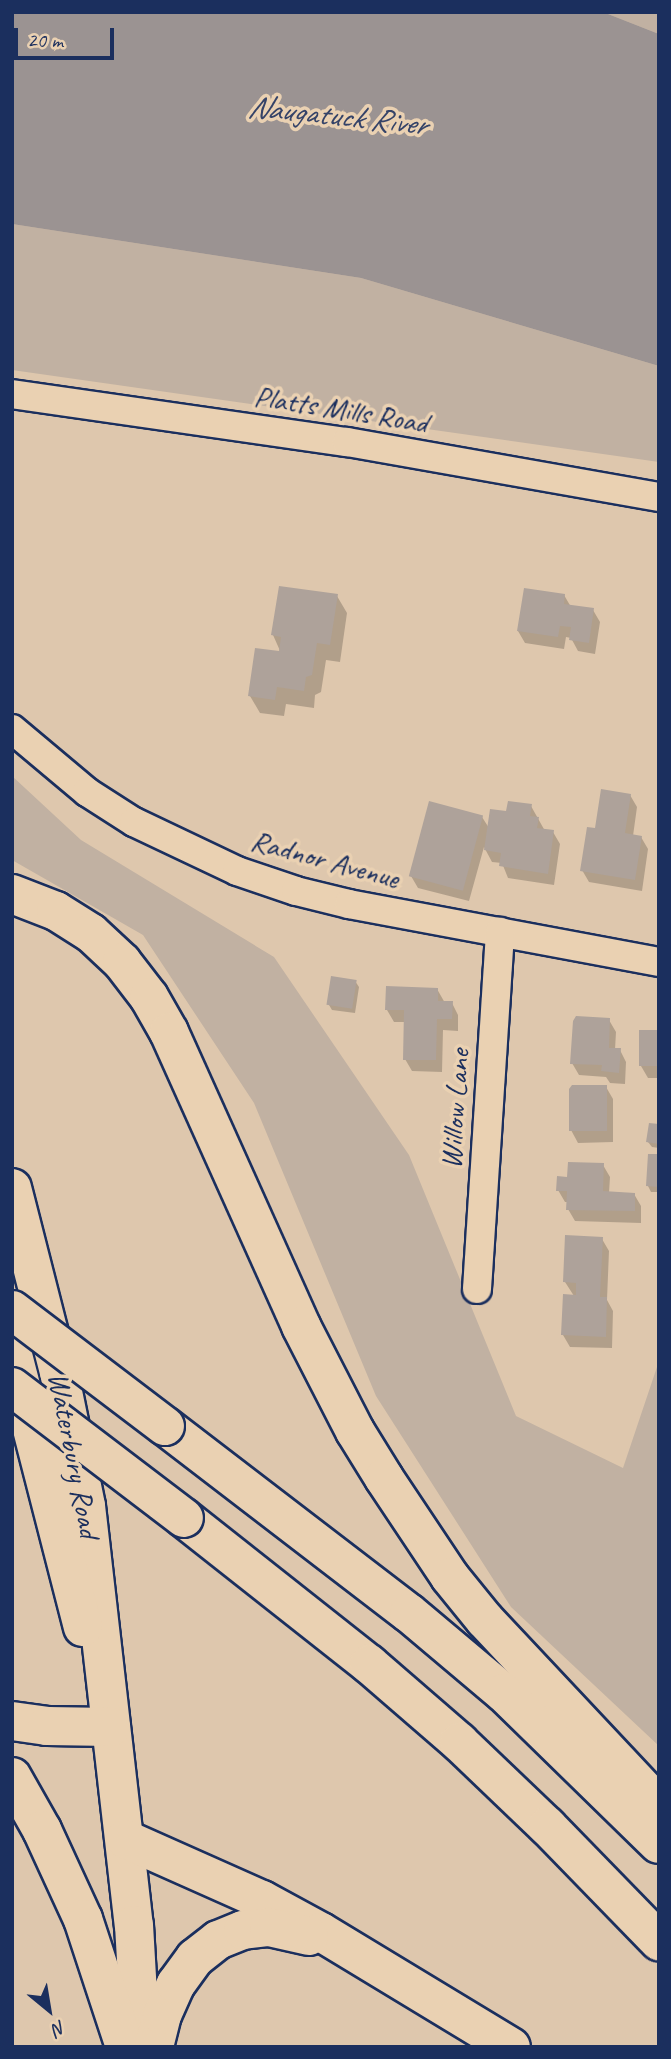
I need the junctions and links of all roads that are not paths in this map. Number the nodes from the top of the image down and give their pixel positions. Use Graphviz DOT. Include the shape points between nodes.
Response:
graph roads {
  1 [pos="12,394"];
  2 [pos="659,497"];
  3 [pos="12,729"];
  4 [pos="12,894"];
  5 [pos="500,932"];
  6 [pos="659,962"];
  7 [pos="12,1188"];
  8 [pos="477,1290"];
  9 [pos="12,1310"];
  10 [pos="12,1351"];
  11 [pos="12,1387"];
  12 [pos="12,1721"];
  13 [pos="111,1727"];
  14 [pos="12,1777"];
  15 [pos="659,1805"];
  16 [pos="125,1839"];
  17 [pos="659,1844"];
  18 [pos="659,1941"];
  19 [pos="380,1967"];
  20 [pos="125,2047"];
  21 [pos="141,2047"];
  22 [pos="154,2047"];
  23 [pos="511,2047"];
  1 -- 2 [label="street, Platts Mills Road" via="347,442"];
  3 -- 5 [label="street, Radnor Avenue" via="87,792 125,816 237,871 349,904"];
  4 -- 15 [label="main road" via="56,911 91,933 149,997 301,1326 384,1478 450,1577 485,1620"];
  5 -- 6 [label="street, Radnor Avenue"];
  5 -- 8 [label="street, Willow Lane"];
  7 -- 13 [label="main road, Waterbury Road" via="59,1372 86,1506"];
  9 -- 17 [label="main road, bridge" via="409,1613 504,1693"];
  10 -- 13 [label="main road, Waterbury Road"];
  11 -- 18 [label="main road, bridge" via="369,1664 547,1826"];
  12 -- 13 [label="main road"];
  13 -- 16 [label="main road, Waterbury Road"];
  14 -- 20 [label="main road" via="83,1919"];
  16 -- 19 [label="main road" via="262,1900"];
  16 -- 21 [label="main road, Waterbury Road"];
  19 -- 22 [label="main road" via="297,1931 243,1930 218,1940 189,1966 162,2015"];
  19 -- 23 [label="main road"];
}
